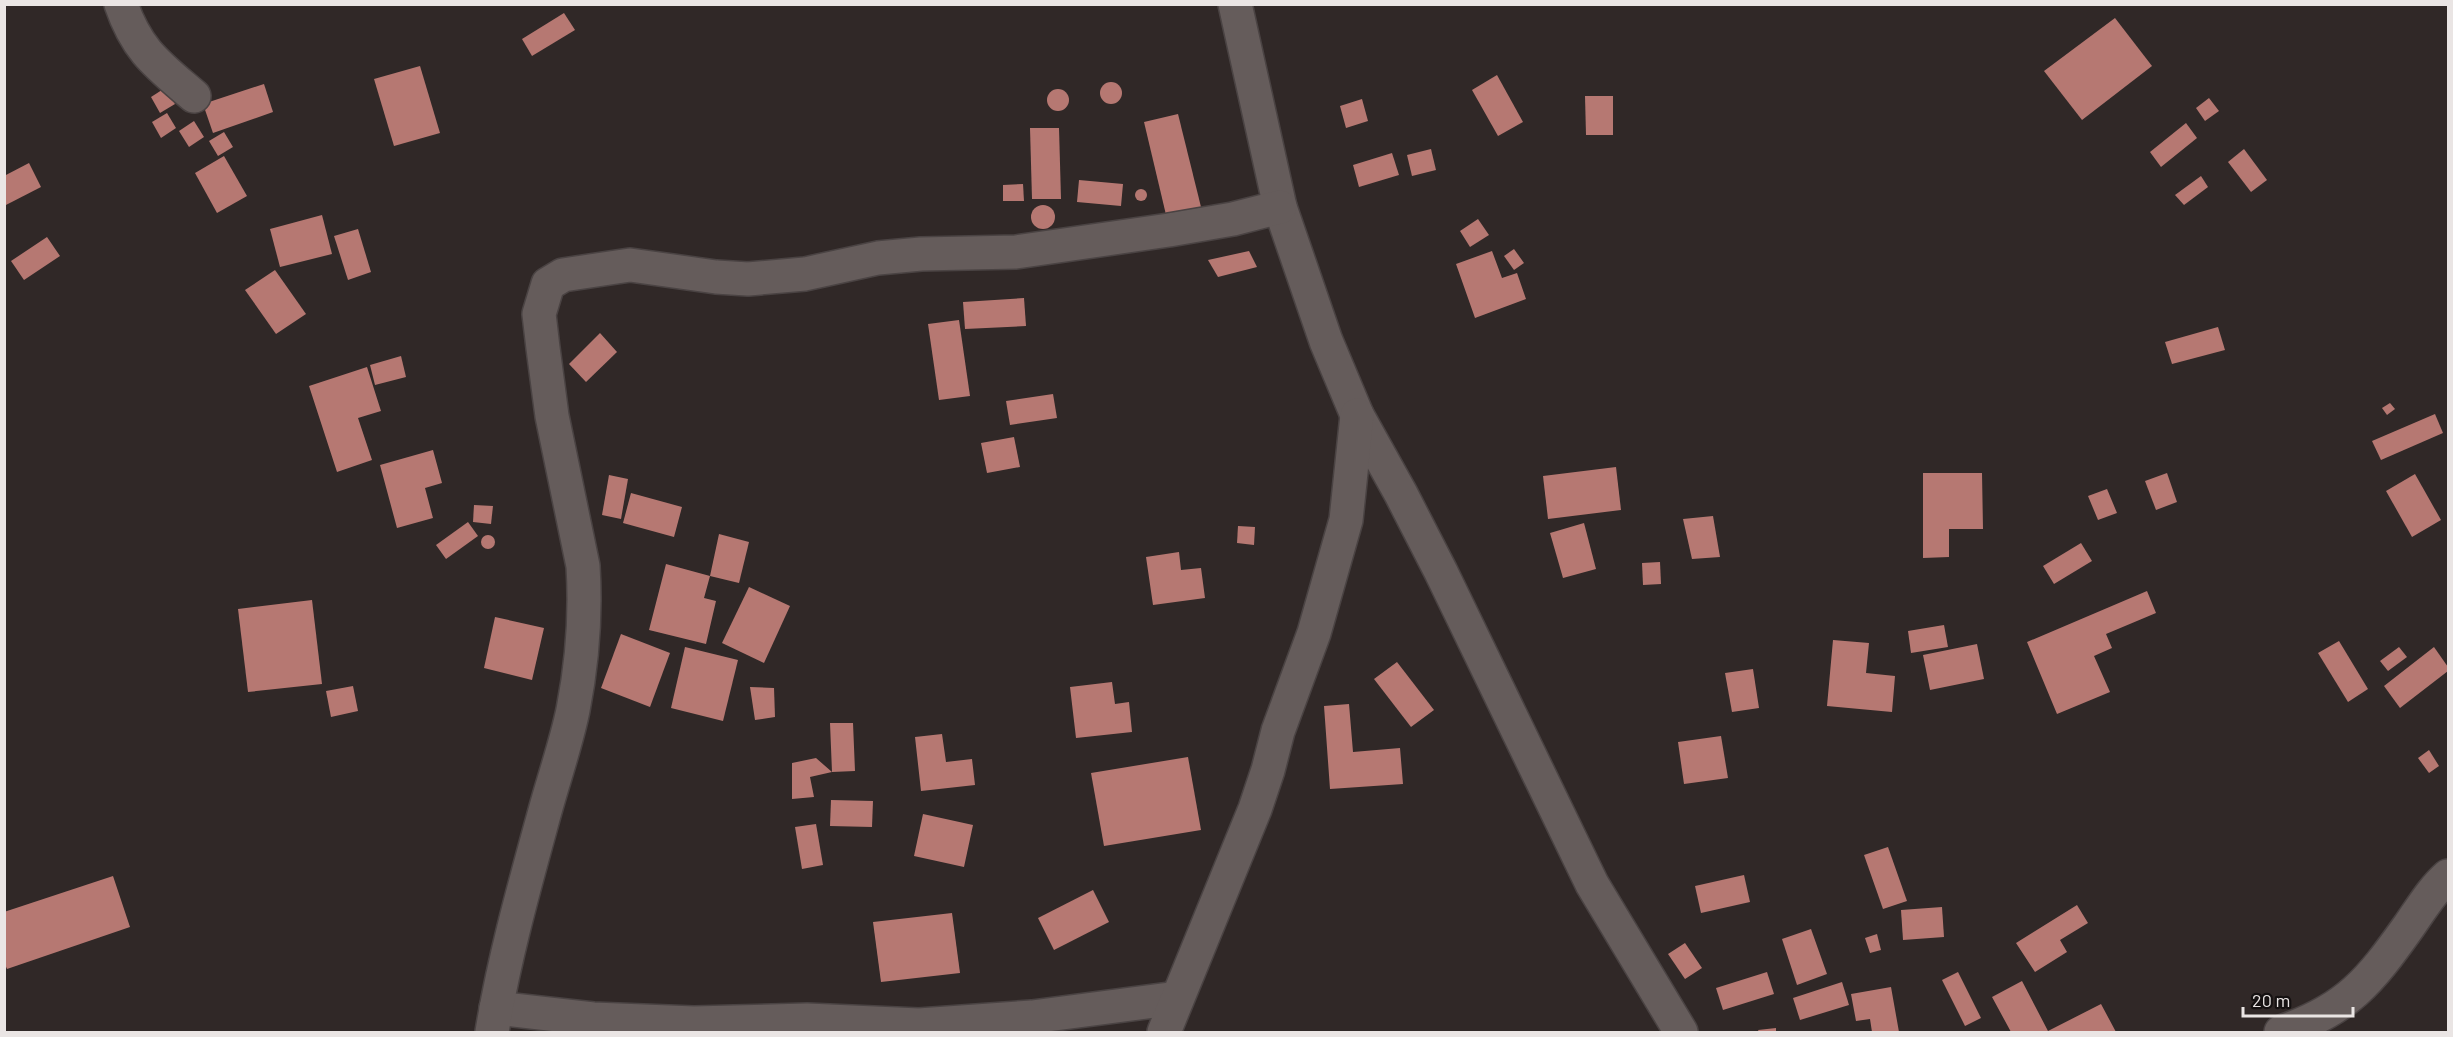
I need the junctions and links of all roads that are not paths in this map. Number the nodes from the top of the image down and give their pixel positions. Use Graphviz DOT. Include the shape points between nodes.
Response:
graph roads {
  1 [pos="121,4"];
  2 [pos="1235,4"];
  3 [pos="194,96"];
  4 [pos="1280,207"];
  5 [pos="1357,415"];
  6 [pos="2448,876"];
  7 [pos="1178,998"];
  8 [pos="494,1020"];
  9 [pos="1164,1032"];
  10 [pos="1681,1032"];
  11 [pos="2281,1032"];
  1 -- 3 [label="street" via="140,46"];
  2 -- 4 [label="street"];
  4 -- 5 [label="street" via="1326,341"];
  4 -- 8 [label="street" via="1145,234 1003,253 878,258 806,274 748,279 630,266 553,279 539,314 552,416 583,566 580,657 573,711 530,864"];
  5 -- 7 [label="street" via="1346,520 1314,633 1255,809"];
  5 -- 10 [label="street" via="1441,572 1592,884"];
  6 -- 11 [label="street" via="2356,992 2335,1008"];
  7 -- 8 [label="street" via="1032,1017 919,1025 807,1020"];
  7 -- 9 [label="street"];
}
